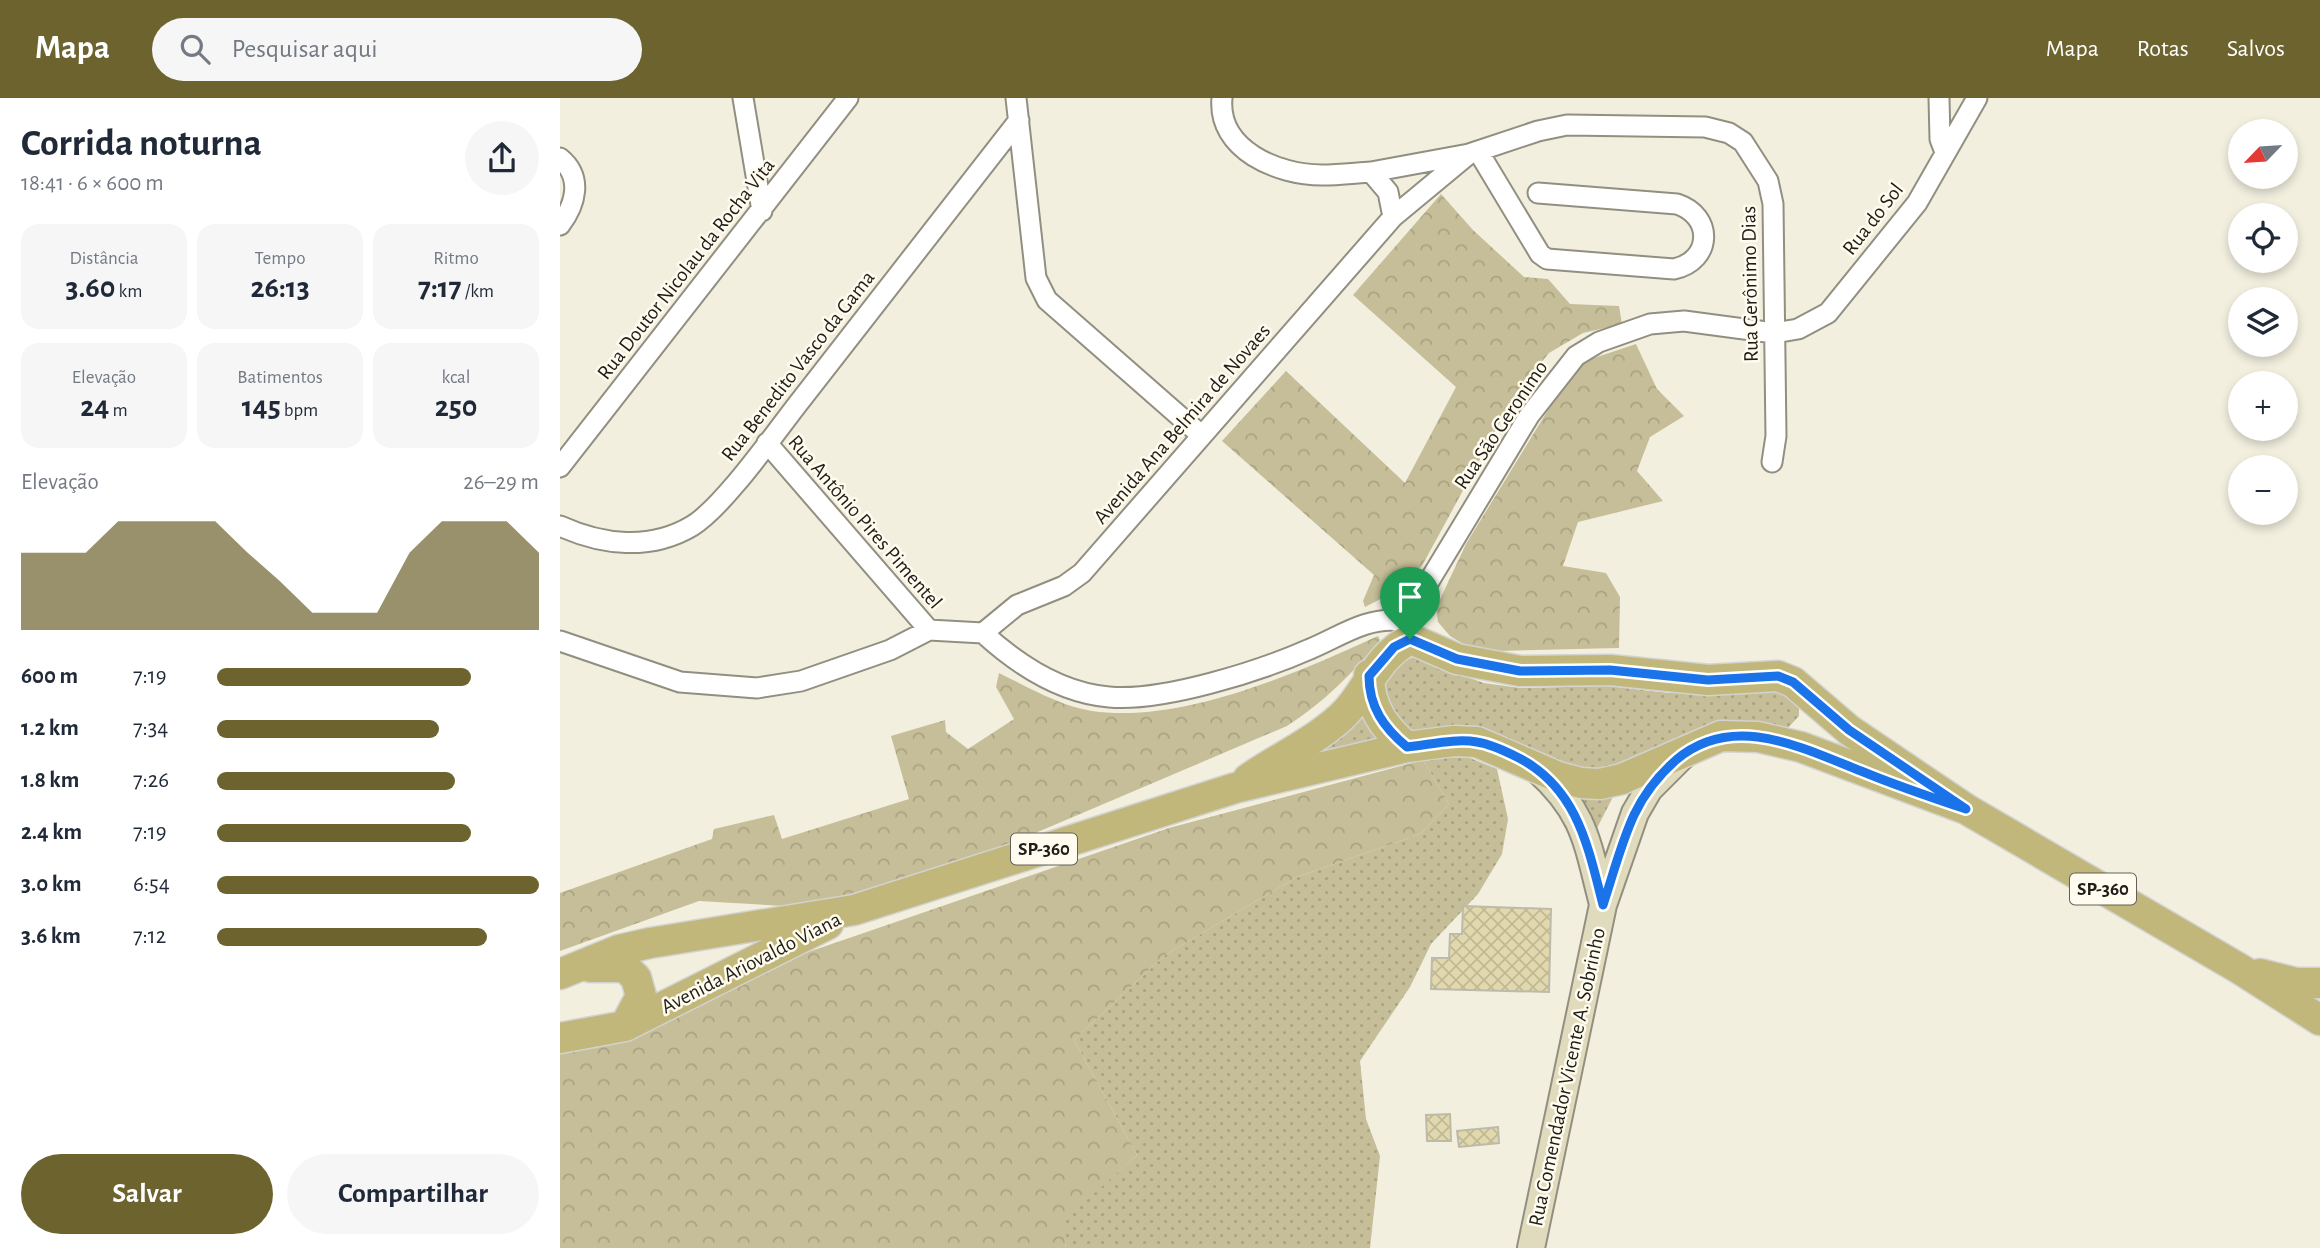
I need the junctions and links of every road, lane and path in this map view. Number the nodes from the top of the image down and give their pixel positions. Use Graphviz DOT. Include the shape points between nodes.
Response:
graph roads {
  1 [pos="743,98"];
  2 [pos="848,98"];
  3 [pos="1016,98"];
  4 [pos="1222,98"];
  5 [pos="1939,98"];
  6 [pos="1977,98"];
  7 [pos="1019,120"];
  8 [pos="1473,152"];
  9 [pos="1945,152"];
  10 [pos="560,158"];
  11 [pos="1371,172"];
  12 [pos="1538,193"];
  13 [pos="762,211"];
  14 [pos="1393,217"];
  15 [pos="560,225"];
  16 [pos="1774,332"];
  17 [pos="1201,435"];
  18 [pos="767,443"];
  19 [pos="1772,462"];
  20 [pos="560,467"];
  21 [pos="560,526"];
  22 [pos="929,630"];
  23 [pos="1405,630"];
  24 [pos="984,633"];
  25 [pos="560,641"];
  26 [pos="1369,676"];
  27 [pos="1793,682"];
  28 [pos="1783,742"];
  29 [pos="1694,746"];
  30 [pos="1407,747"];
  31 [pos="1533,765"];
  32 [pos="1235,788"];
  33 [pos="1966,809"];
  34 [pos="1603,905"];
  35 [pos="853,910"];
  36 [pos="2239,969"];
  37 [pos="569,971"];
  38 [pos="2320,983"];
  39 [pos="2320,1020"];
  40 [pos="625,1026"];
  41 [pos="560,1038"];
  42 [pos="1531,1248"];
  1 -- 13 [label="street"];
  2 -- 13 [label="street, Rua Doutor Nicolau da Rocha Vita"];
  3 -- 7 [label="street"];
  4 -- 11 [label="street, Rua Gerônimo Dias" via="1221,110 1230,132 1242,150 1264,163 1320,175"];
  5 -- 9 [label="street" via="1940,139"];
  6 -- 9 [label="street, Rua do Sol"];
  7 -- 17 [label="street" via="1037,278 1047,300"];
  7 -- 18 [label="street, Rua Benedito Vasco da Gama"];
  8 -- 11 [label="street, Rua Gerônimo Dias"];
  8 -- 12 [label="street" via="1547,259 1674,269 1693,261 1704,243 1705,233 1696,214 1677,204"];
  8 -- 14 [label="street, Avenida Ana Belmira de Novaes"];
  8 -- 16 [label="street, Rua Gerônimo Dias" via="1567,125 1704,127 1729,133 1744,142 1769,181"];
  9 -- 16 [label="street, Rua do Sol" via="1917,203 1828,313 1798,329"];
  10 -- 15 [label="street" via="574,176 576,193 572,209"];
  11 -- 14 [label="street" via="1388,192"];
  13 -- 20 [label="street, Rua Doutor Nicolau da Rocha Vita"];
  14 -- 17 [label="street, Avenida Ana Belmira de Novaes"];
  16 -- 19 [label="street, Rua Gerônimo Dias" via="1776,436"];
  16 -- 23 [label="street, Rua São Geronimo" via="1684,321 1650,324 1599,342 1576,356 1529,416 1428,583"];
  17 -- 24 [label="street, Avenida Ana Belmira de Novaes" via="1082,573 1064,586 1017,605"];
  18 -- 21 [label="street, Rua Benedito Vasco da Gama" via="712,509 693,526 671,535 613,544"];
  18 -- 22 [label="street, Rua Antônio Pires Pimentel"];
  22 -- 24 [label="street"];
  22 -- 25 [label="street" via="890,650 802,681 757,688 680,682"];
  23 -- 24 [label="street" via="1385,619 1371,621 1299,654 1206,683 1110,698 1077,691 1040,675 1011,658"];
  23 -- 26 [label="main road, SP-360"];
  23 -- 27 [label="main road" via="1457,659 1520,671 1610,670 1708,680 1778,676"];
  26 -- 30 [label="main road" via="1377,712 1388,731"];
  26 -- 32 [label="main road, SP-360" via="1346,711"];
  27 -- 28 [label="main road" via="1808,712 1804,726"];
  27 -- 33 [label="main road, SP-360" via="1849,730"];
  28 -- 29 [label="main road, SP-360" via="1739,735"];
  28 -- 33 [label="main road, SP-360"];
  29 -- 31 [label="main road, SP-360" via="1622,779 1600,784 1569,780"];
  29 -- 34 [label="street, Rua Comendador Vicente A. Sobrinho" via="1665,770 1635,813"];
  30 -- 31 [label="main road, SP-360" via="1477,742"];
  30 -- 32 [label="main road, SP-360"];
  31 -- 34 [label="street" via="1574,809"];
  32 -- 35 [label="main road, SP-360"];
  33 -- 36 [label="main road, SP-360"];
  34 -- 42 [label="street, Rua Comendador Vicente A. Sobrinho"];
  35 -- 37 [label="main road, Avenida Ariovaldo Viana / SP-360" via="650,943 619,950"];
  35 -- 40 [label="main road, Avenida Ariovaldo Viana / SP-360"];
  36 -- 38 [label="main road, SP-360" via="2296,983"];
  36 -- 39 [label="main road, SP-360"];
  37 -- 40 [label="main road, SP-360" via="625,967 636,978 641,996"];
  40 -- 41 [label="main road, Avenida Ariovaldo Viana / SP-360"];
}
